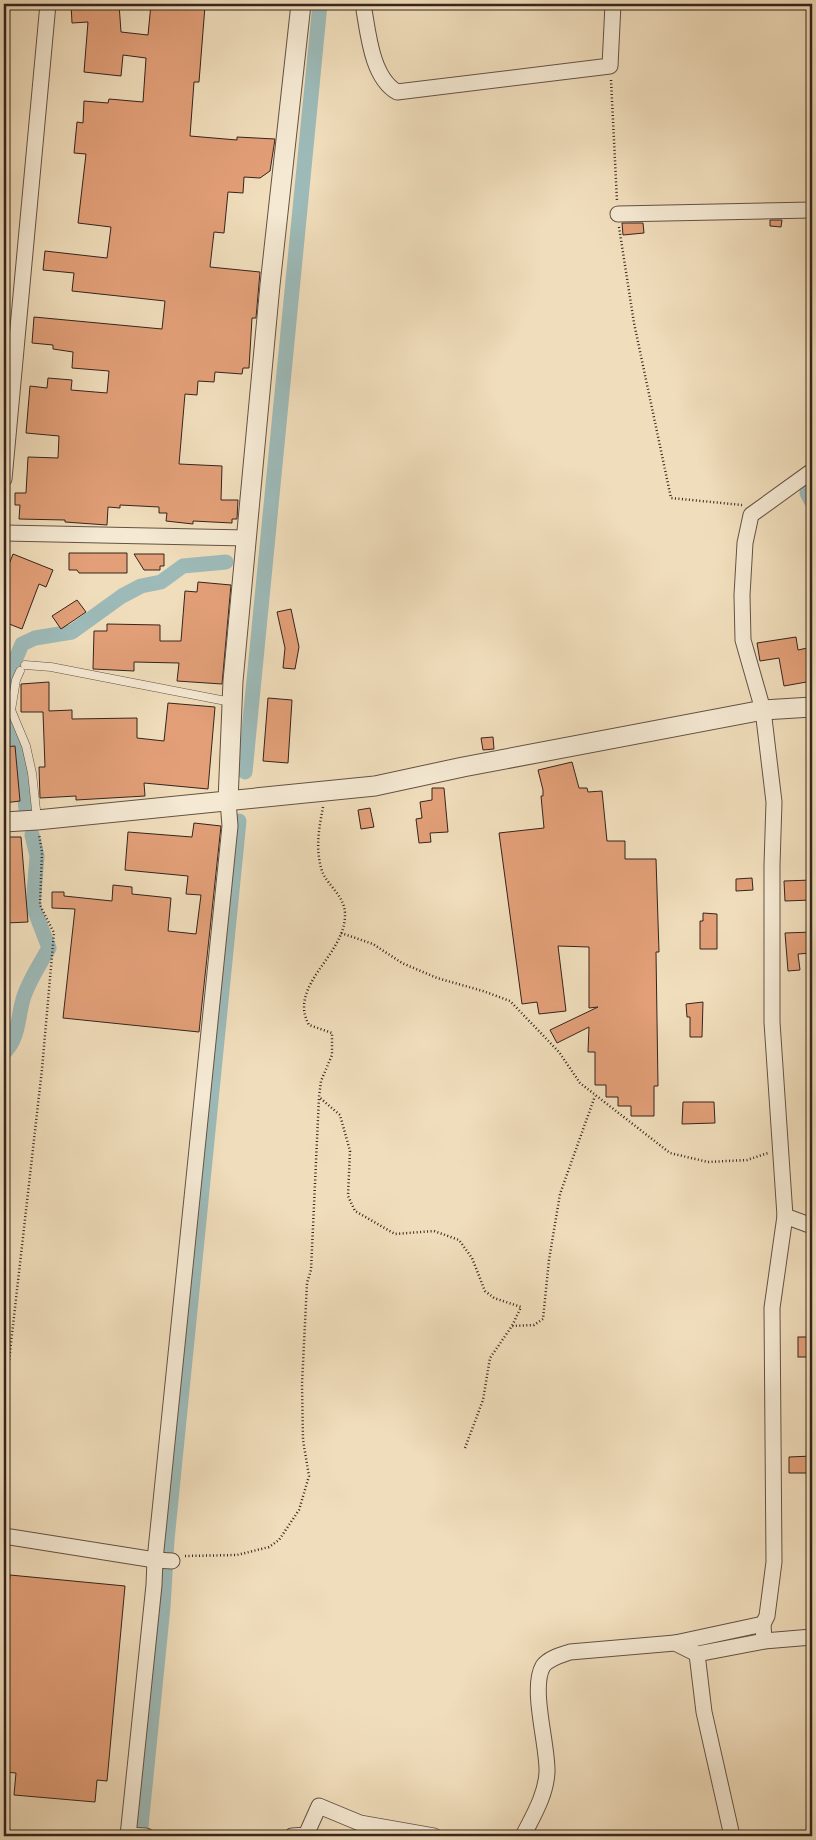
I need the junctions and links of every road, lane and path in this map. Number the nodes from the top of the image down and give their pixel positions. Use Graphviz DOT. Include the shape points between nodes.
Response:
graph roads {
  1 [pos="48,4"];
  2 [pos="301,4"];
  3 [pos="363,4"];
  4 [pos="613,4"];
  5 [pos="610,66"];
  6 [pos="812,210"];
  7 [pos="618,214"];
  8 [pos="812,471"];
  9 [pos="4,479"];
  10 [pos="752,515"];
  11 [pos="4,533"];
  12 [pos="247,538"];
  13 [pos="231,702"];
  14 [pos="812,707"];
  15 [pos="763,710"];
  16 [pos="324,793"];
  17 [pos="228,801"];
  18 [pos="37,820"];
  19 [pos="4,822"];
  20 [pos="341,933"];
  21 [pos="595,1096"];
  22 [pos="319,1097"];
  23 [pos="782,1148"];
  24 [pos="785,1216"];
  25 [pos="812,1226"];
  26 [pos="512,1326"];
  27 [pos="4,1405"];
  28 [pos="465,1448"];
  29 [pos="4,1536"];
  30 [pos="162,1561"];
  31 [pos="762,1624"];
  32 [pos="812,1638"];
  33 [pos="764,1641"];
  34 [pos="675,1643"];
  35 [pos="697,1654"];
  36 [pos="136,1836"];
  37 [pos="301,1836"];
  38 [pos="434,1836"];
  39 [pos="523,1836"];
  40 [pos="732,1836"];
  1 -- 9 [label="street"];
  2 -- 12 [label="street" via="270,285"];
  3 -- 5 [label="street" via="379,68 397,92"];
  4 -- 5 [label="street"];
  5 -- 7 [label="path"];
  6 -- 7 [label="street"];
  7 -- 10 [label="path" via="634,323 672,498 741,505"];
  8 -- 10 [label="street"];
  10 -- 15 [label="street" via="745,543 743,640"];
  11 -- 12 [label="street"];
  12 -- 13 [label="street"];
  13 -- 17 [label="street"];
  13 -- 18 [label="lane" via="51,667 22,668 16,680 11,710 26,746"];
  14 -- 15 [label="street"];
  15 -- 16 [label="street" via="375,786"];
  15 -- 23 [label="street" via="774,802 772,1022"];
  16 -- 17 [label="street"];
  16 -- 20 [label="path" via="317,844 322,873 337,890 345,914"];
  17 -- 18 [label="street"];
  17 -- 30 [label="street" via="230,826"];
  18 -- 19 [label="street"];
  18 -- 27 [label="path" via="42,852 40,905 54,933"];
  20 -- 21 [label="path" via="373,944 402,963 437,978 510,1001 558,1052 580,1083"];
  20 -- 22 [label="path" via="304,998 302,1014 308,1025 332,1033 332,1055 321,1081"];
  21 -- 23 [label="path" via="670,1153 694,1160 747,1160"];
  21 -- 26 [label="path" via="560,1194 543,1319 534,1324"];
  22 -- 26 [label="path" via="340,1115 350,1151 348,1196 355,1211 395,1234 434,1231 459,1240 472,1258 485,1291 494,1298 521,1307"];
  22 -- 30 [label="path" via="302,1384 303,1440 309,1476 299,1510 279,1540 269,1547 237,1555 188,1555"];
  23 -- 24 [label="street"];
  24 -- 25 [label="street"];
  24 -- 31 [label="street" via="772,1308 774,1562 767,1616"];
  26 -- 28 [label="path" via="490,1358 484,1400"];
  29 -- 30 [label="street"];
  30 -- 36 [label="street" via="154,1585"];
  31 -- 33 [label="street"];
  31 -- 34 [label="street"];
  32 -- 33 [label="street"];
  33 -- 35 [label="street"];
  34 -- 35 [label="street"];
  34 -- 39 [label="street" via="570,1652 555,1657 544,1666 538,1681 546,1787"];
  35 -- 40 [label="street" via="704,1712"];
  37 -- 38 [label="street" via="319,1806 360,1823"];
}
